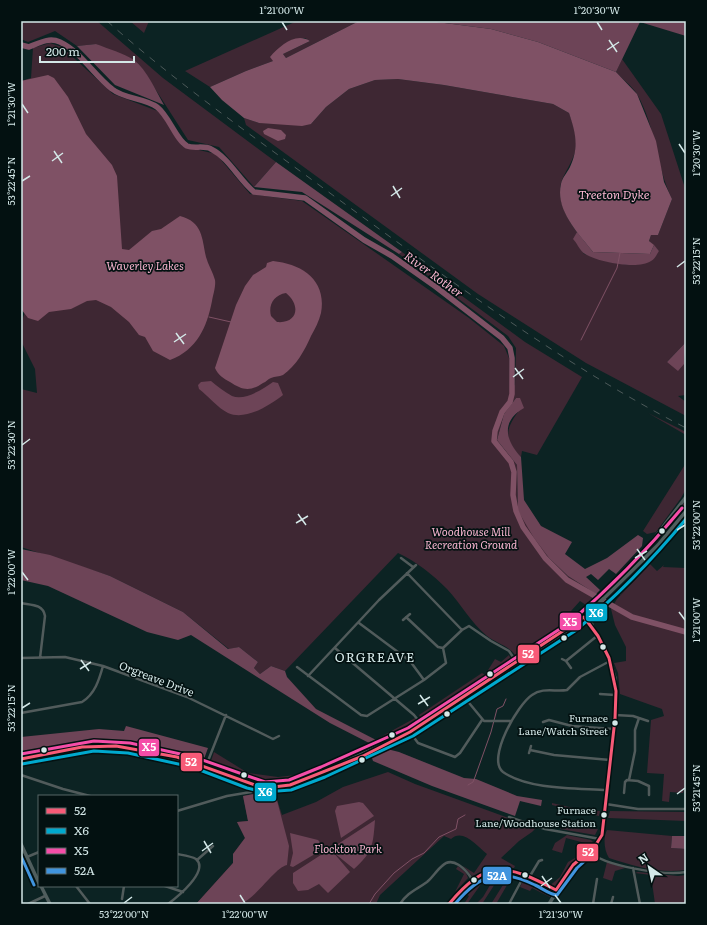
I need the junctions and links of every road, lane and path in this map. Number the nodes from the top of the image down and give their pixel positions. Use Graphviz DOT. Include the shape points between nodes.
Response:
graph roads {
  1 [pos="686,497"];
  2 [pos="686,511"];
  3 [pos="401,558"];
  4 [pos="407,573"];
  5 [pos="597,602"];
  6 [pos="21,603"];
  7 [pos="592,610"];
  8 [pos="410,614"];
  9 [pos="584,615"];
  10 [pos="406,617"];
  11 [pos="590,619"];
  12 [pos="403,620"];
  13 [pos="359,623"];
  14 [pos="462,630"];
  15 [pos="594,630"];
  16 [pos="598,636"];
  17 [pos="335,648"];
  18 [pos="443,648"];
  19 [pos="21,658"];
  20 [pos="40,658"];
  21 [pos="562,659"];
  22 [pos="610,660"];
  23 [pos="566,661"];
  24 [pos="517,662"];
  25 [pos="103,666"];
  26 [pos="297,667"];
  27 [pos="571,668"];
  28 [pos="308,676"];
  29 [pos="424,680"];
  30 [pos="600,694"];
  31 [pos="616,695"];
  32 [pos="395,698"];
  33 [pos="465,698"];
  34 [pos="21,713"];
  35 [pos="615,714"];
  36 [pos="226,715"];
  37 [pos="639,718"];
  38 [pos="482,720"];
  39 [pos="511,721"];
  40 [pos="648,721"];
  41 [pos="543,722"];
  42 [pos="422,725"];
  43 [pos="613,729"];
  44 [pos="410,732"];
  45 [pos="279,736"];
  46 [pos="531,746"];
  47 [pos="21,759"];
  48 [pos="610,760"];
  49 [pos="206,766"];
  50 [pos="21,775"];
  51 [pos="629,780"];
  52 [pos="258,786"];
  53 [pos="607,790"];
  54 [pos="624,793"];
  55 [pos="86,795"];
  56 [pos="649,795"];
  57 [pos="606,804"];
  58 [pos="686,809"];
  59 [pos="178,811"];
  60 [pos="509,817"];
  61 [pos="601,837"];
  62 [pos="21,844"];
  63 [pos="213,846"];
  64 [pos="589,851"];
  65 [pos="38,852"];
  66 [pos="178,854"];
  67 [pos="27,857"];
  68 [pos="197,860"];
  69 [pos="542,860"];
  70 [pos="633,868"];
  71 [pos="686,872"];
  72 [pos="525,874"];
  73 [pos="530,876"];
  74 [pos="472,879"];
  75 [pos="597,879"];
  76 [pos="38,881"];
  77 [pos="40,887"];
  78 [pos="77,887"];
  79 [pos="124,887"];
  80 [pos="168,887"];
  81 [pos="556,890"];
  82 [pos="183,892"];
  83 [pos="45,896"];
  84 [pos="612,897"];
  85 [pos="122,899"];
  86 [pos="593,902"];
  87 [pos="28,904"];
  88 [pos="50,904"];
  89 [pos="90,904"];
  90 [pos="168,904"];
  91 [pos="400,904"];
  92 [pos="449,904"];
  93 [pos="509,904"];
  94 [pos="549,904"];
  95 [pos="589,904"];
  96 [pos="610,904"];
  97 [pos="640,904"];
  1 -- 5 [label="main road" via="649,545"];
  2 -- 5 [label="main road" via="658,545"];
  3 -- 4 [label="street" via="414,566"];
  4 -- 13 [label="street"];
  4 -- 14 [label="street"];
  5 -- 7 [label="main road"];
  5 -- 9 [label="main road"];
  6 -- 20 [label="street" via="44,610"];
  7 -- 9 [label="main road"];
  7 -- 11 [label="main road"];
  8 -- 10 [label="street"];
  9 -- 11 [label="main road"];
  9 -- 15 [label="main road"];
  9 -- 24 [label="main road"];
  10 -- 12 [label="street"];
  10 -- 18 [label="street" via="438,647"];
  11 -- 15 [label="main road"];
  13 -- 17 [label="street"];
  13 -- 29 [label="street" via="410,661"];
  14 -- 18 [label="street"];
  14 -- 24 [label="street" via="468,626 473,627 509,651"];
  15 -- 16 [label="main road"];
  16 -- 22 [label="main road"];
  16 -- 23 [label="street"];
  17 -- 28 [label="street"];
  17 -- 32 [label="street"];
  18 -- 29 [label="street" via="447,659 446,665"];
  19 -- 20 [label="street, Orgreave Drive"];
  20 -- 25 [label="street, Orgreave Drive" via="73,658"];
  21 -- 23 [label="street"];
  22 -- 31 [label="main road"];
  22 -- 39 [label="street" via="580,677 567,690 543,690 533,694 520,706"];
  23 -- 27 [label="street"];
  24 -- 33 [label="main road"];
  25 -- 34 [label="street" via="95,688 82,702"];
  25 -- 36 [label="street, Orgreave Drive" via="173,691"];
  26 -- 28 [label="street"];
  28 -- 32 [label="street" via="363,716"];
  29 -- 32 [label="street"];
  30 -- 31 [label="street"];
  31 -- 35 [label="main road"];
  32 -- 42 [label="street"];
  33 -- 38 [label="street"];
  33 -- 42 [label="main road"];
  35 -- 37 [label="street"];
  35 -- 43 [label="main road"];
  36 -- 45 [label="street, Orgreave Drive" via="273,739"];
  36 -- 49 [label="street"];
  37 -- 40 [label="street"];
  37 -- 51 [label="street" via="635,727 635,752"];
  38 -- 39 [label="street" via="489,723"];
  38 -- 44 [label="street" via="460,754 455,757 418,743"];
  39 -- 53 [label="street" via="498,760 499,767 504,772 542,786"];
  41 -- 43 [label="street" via="549,720 572,726"];
  42 -- 44 [label="main road"];
  43 -- 48 [label="main road"];
  44 -- 52 [label="main road" via="363,756 299,782 273,788"];
  46 -- 48 [label="street" via="529,752"];
  47 -- 49 [label="main road" via="104,745 145,750"];
  48 -- 53 [label="main road"];
  49 -- 52 [label="main road"];
  50 -- 55 [label="street"];
  51 -- 54 [label="street" via="625,782"];
  51 -- 56 [label="street" via="649,786"];
  52 -- 59 [label="street" via="251,792 217,798"];
  53 -- 57 [label="main road"];
  57 -- 58 [label="street" via="638,809"];
  57 -- 61 [label="main road"];
  60 -- 61 [label="street" via="545,830"];
  61 -- 64 [label="main road"];
  62 -- 67 [label="main road"];
  63 -- 68 [label="street"];
  64 -- 70 [label="street" via="597,857"];
  64 -- 81 [label="main road" via="573,864"];
  65 -- 67 [label="street"];
  66 -- 68 [label="street"];
  67 -- 76 [label="main road"];
  68 -- 82 [label="street" via="198,873"];
  69 -- 73 [label="street"];
  70 -- 71 [label="street" via="665,873"];
  70 -- 97 [label="street"];
  72 -- 73 [label="street"];
  72 -- 74 [label="street" via="514,870 494,870"];
  72 -- 93 [label="street"];
  73 -- 81 [label="street"];
  74 -- 91 [label="street" via="462,867 447,862 425,884 407,894"];
  74 -- 92 [label="street"];
  75 -- 86 [label="street"];
  77 -- 83 [label="main road"];
  78 -- 89 [label="street"];
  79 -- 85 [label="street"];
  80 -- 82 [label="street"];
  81 -- 94 [label="main road"];
  82 -- 90 [label="street"];
  83 -- 87 [label="street"];
  83 -- 88 [label="main road"];
  84 -- 96 [label="street"];
  86 -- 95 [label="street"];
}
